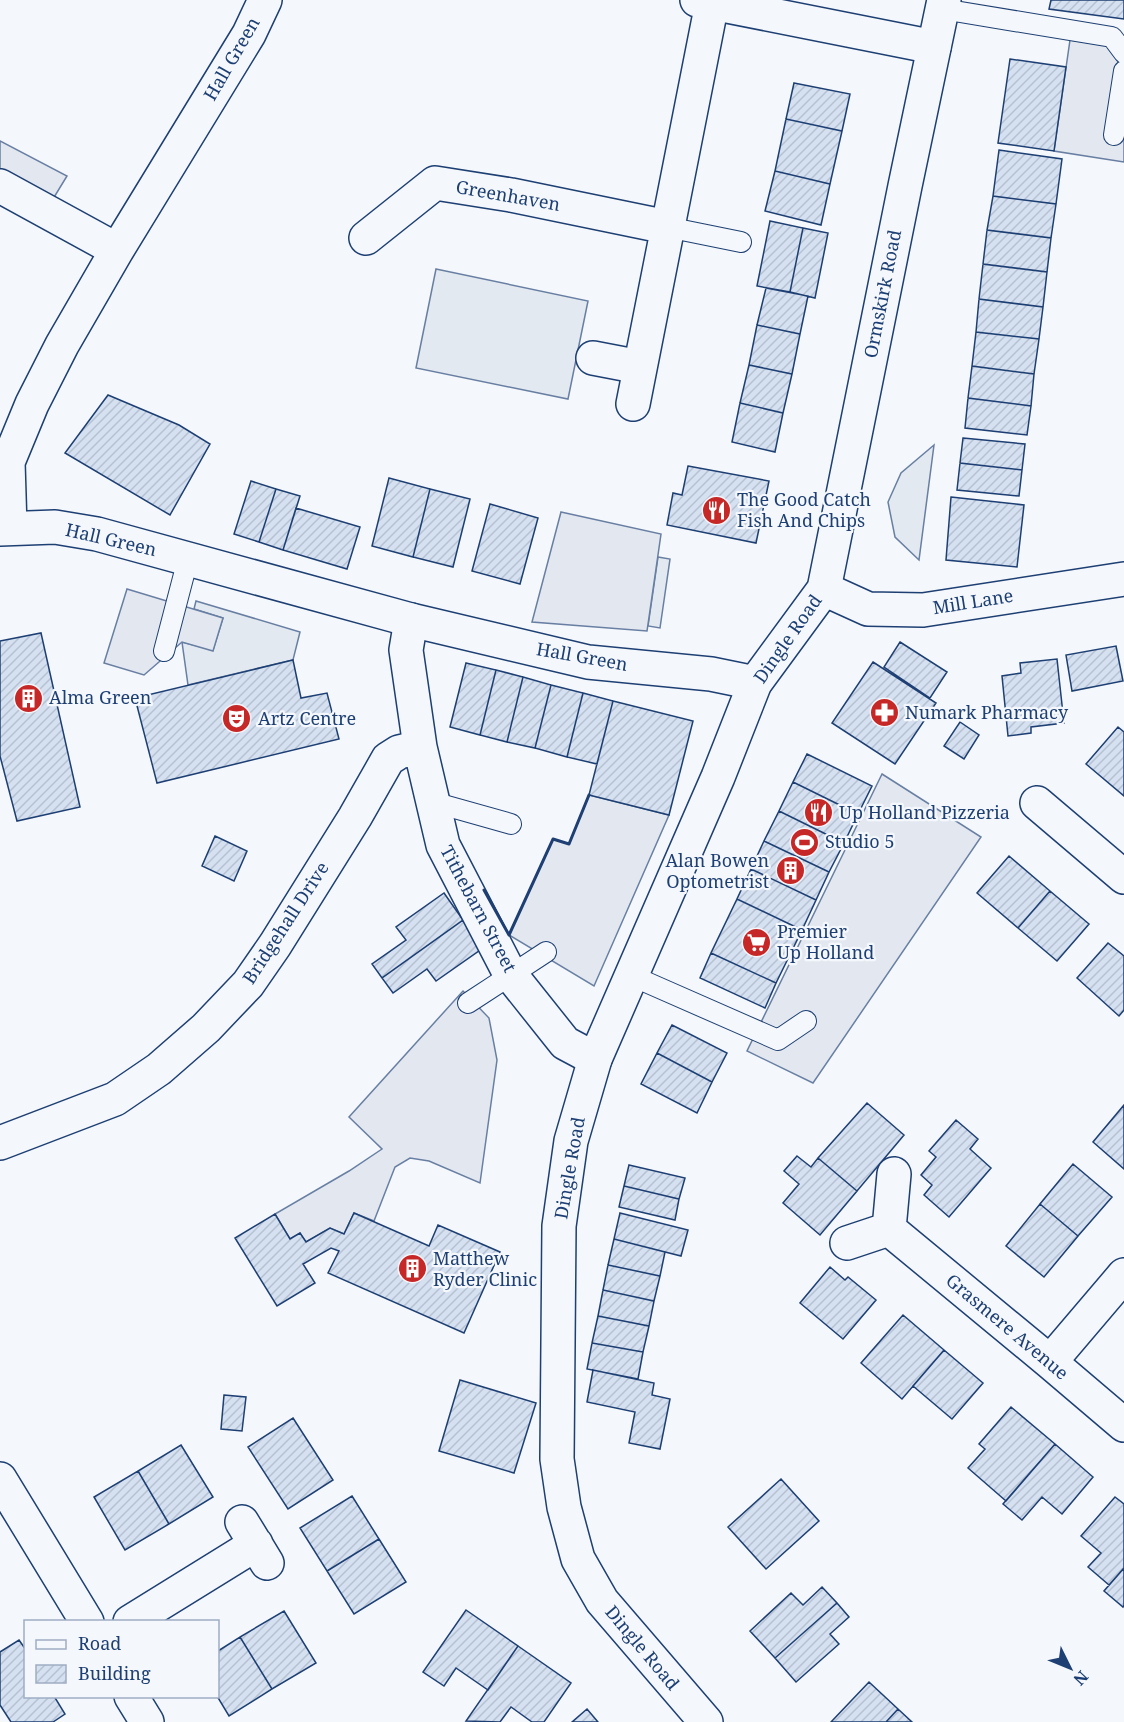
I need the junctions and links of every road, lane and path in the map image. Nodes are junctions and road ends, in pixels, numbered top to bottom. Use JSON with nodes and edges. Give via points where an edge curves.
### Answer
{"nodes":[{"id":1,"x":265,"y":0,"type":"edge"},
{"id":2,"x":704,"y":1,"type":"edge"},
{"id":3,"x":943,"y":4,"type":"edge"},
{"id":4,"x":934,"y":47,"type":"junction"},
{"id":5,"x":1124,"y":53,"type":"edge"},
{"id":6,"x":1124,"y":71,"type":"edge"},
{"id":7,"x":1114,"y":135,"type":"dead end"},
{"id":8,"x":0,"y":186,"type":"edge"},
{"id":9,"x":667,"y":227,"type":"junction"},
{"id":10,"x":366,"y":238,"type":"dead end"},
{"id":11,"x":741,"y":242,"type":"dead end"},
{"id":12,"x":117,"y":250,"type":"junction"},
{"id":13,"x":593,"y":357,"type":"dead end"},
{"id":14,"x":640,"y":367,"type":"junction"},
{"id":15,"x":633,"y":404,"type":"dead end"},
{"id":16,"x":5,"y":529,"type":"edge"},
{"id":17,"x":188,"y":559,"type":"junction"},
{"id":18,"x":1124,"y":579,"type":"edge"},
{"id":19,"x":824,"y":589,"type":"junction"},
{"id":20,"x":411,"y":620,"type":"junction"},
{"id":21,"x":164,"y":651,"type":"dead end"},
{"id":22,"x":755,"y":683,"type":"junction"},
{"id":23,"x":420,"y":747,"type":"junction"},
{"id":24,"x":433,"y":802,"type":"junction"},
{"id":25,"x":1037,"y":803,"type":"dead end"},
{"id":26,"x":511,"y":824,"type":"dead end"},
{"id":27,"x":1124,"y":877,"type":"edge"},
{"id":28,"x":546,"y":952,"type":"dead end"},
{"id":29,"x":510,"y":974,"type":"junction"},
{"id":30,"x":630,"y":975,"type":"junction"},
{"id":31,"x":468,"y":1003,"type":"dead end"},
{"id":32,"x":806,"y":1021,"type":"dead end"},
{"id":33,"x":595,"y":1059,"type":"junction"},
{"id":34,"x":0,"y":1143,"type":"edge"},
{"id":35,"x":894,"y":1174,"type":"dead end"},
{"id":36,"x":889,"y":1229,"type":"junction"},
{"id":37,"x":847,"y":1243,"type":"dead end"},
{"id":38,"x":1124,"y":1275,"type":"edge"},
{"id":39,"x":1050,"y":1362,"type":"junction"},
{"id":40,"x":1124,"y":1425,"type":"edge"},
{"id":41,"x":0,"y":1479,"type":"edge"},
{"id":42,"x":255,"y":1543,"type":"dead end"},
{"id":43,"x":86,"y":1620,"type":"edge"},
{"id":44,"x":133,"y":1620,"type":"edge"},
{"id":45,"x":705,"y":1722,"type":"edge"}],
"edges":[{"from":1,"to":12,"type":"street","name":"Hall Green","via":[[249,34]]},
{"from":2,"to":4,"type":"street"},
{"from":2,"to":9,"type":"street"},
{"from":3,"to":4,"type":"street","name":"Ormskirk Road"},
{"from":3,"to":5,"type":"lane","via":[[1112,37]]},
{"from":4,"to":19,"type":"street","name":"Ormskirk Road"},
{"from":6,"to":7,"type":"lane"},
{"from":8,"to":12,"type":"street"},
{"from":9,"to":10,"type":"street","name":"Greenhaven","via":[[435,183]]},
{"from":9,"to":11,"type":"lane"},
{"from":9,"to":14,"type":"street"},
{"from":12,"to":16,"type":"street","name":"Hall Green","via":[[55,357],[8,462]]},
{"from":13,"to":14,"type":"street"},
{"from":14,"to":15,"type":"street"},
{"from":16,"to":17,"type":"street","name":"Hall Green","via":[[55,527],[97,534]]},
{"from":17,"to":20,"type":"street","name":"Hall Green"},
{"from":17,"to":21,"type":"lane"},
{"from":18,"to":19,"type":"street","name":"Mill Lane","via":[[923,610],[868,609]]},
{"from":19,"to":22,"type":"street","name":"Dingle Road"},
{"from":20,"to":22,"type":"street","name":"Hall Green","via":[[588,662],[711,674]]},
{"from":20,"to":23,"type":"street","name":"Tithebarn Street","via":[[406,650]]},
{"from":22,"to":30,"type":"street","name":"Dingle Road"},
{"from":23,"to":24,"type":"street","name":"Tithebarn Street"},
{"from":23,"to":34,"type":"street","name":"Bridgehall Drive","via":[[388,759],[275,945],[248,984],[206,1028],[159,1069],[115,1099]]},
{"from":24,"to":26,"type":"lane"},
{"from":24,"to":29,"type":"street","name":"Tithebarn Street","via":[[443,844]]},
{"from":25,"to":27,"type":"street"},
{"from":28,"to":29,"type":"lane"},
{"from":29,"to":31,"type":"lane"},
{"from":29,"to":33,"type":"street","name":"Tithebarn Street","via":[[565,1043]]},
{"from":30,"to":32,"type":"lane","via":[[778,1040]]},
{"from":30,"to":33,"type":"street","name":"Dingle Road"},
{"from":33,"to":45,"type":"street","name":"Dingle Road","via":[[571,1141],[559,1226],[557,1459],[564,1508],[578,1559],[602,1600]]},
{"from":35,"to":36,"type":"street"},
{"from":36,"to":37,"type":"street"},
{"from":36,"to":39,"type":"street","name":"Grasmere Avenue"},
{"from":38,"to":39,"type":"street"},
{"from":39,"to":40,"type":"street","name":"Grasmere Avenue"},
{"from":41,"to":43,"type":"street"},
{"from":42,"to":44,"type":"street"}]}
